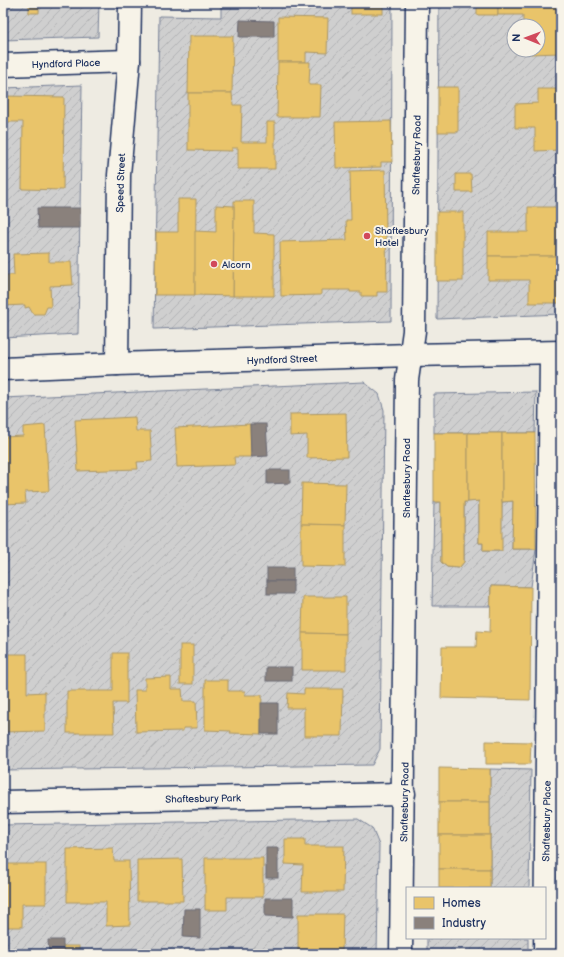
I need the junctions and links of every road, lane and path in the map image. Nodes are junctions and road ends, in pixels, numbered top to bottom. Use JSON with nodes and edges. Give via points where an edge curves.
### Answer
{"nodes":[{"id":1,"x":130,"y":3,"type":"edge"},
{"id":2,"x":417,"y":3,"type":"edge"},
{"id":3,"x":129,"y":61,"type":"junction"},
{"id":4,"x":3,"y":65,"type":"edge"},
{"id":5,"x":556,"y":353,"type":"edge"},
{"id":6,"x":411,"y":355,"type":"junction"},
{"id":7,"x":117,"y":364,"type":"junction"},
{"id":8,"x":3,"y":369,"type":"edge"},
{"id":9,"x":404,"y":794,"type":"junction"},
{"id":10,"x":3,"y":802,"type":"edge"},
{"id":11,"x":546,"y":899,"type":"edge"},
{"id":12,"x":545,"y":939,"type":"edge"},
{"id":13,"x":401,"y":954,"type":"edge"},
{"id":14,"x":545,"y":954,"type":"edge"}],
"edges":[{"from":1,"to":3,"type":"street","name":"Speed Street"},
{"from":2,"to":6,"type":"street","name":"Shaftesbury Road","via":[[414,331]]},
{"from":3,"to":4,"type":"street","name":"Hyndford Place"},
{"from":3,"to":7,"type":"street","name":"Speed Street","via":[[119,175]]},
{"from":5,"to":6,"type":"street","name":"Hyndford Street"},
{"from":5,"to":11,"type":"street","name":"Shaftesbury Place"},
{"from":6,"to":7,"type":"street","name":"Hyndford Street"},
{"from":6,"to":9,"type":"street","name":"Shaftesbury Road","via":[[407,380]]},
{"from":7,"to":8,"type":"street","name":"Hyndford Street"},
{"from":9,"to":10,"type":"street","name":"Shaftesbury Park"},
{"from":9,"to":13,"type":"street","name":"Shaftesbury Road"},
{"from":12,"to":14,"type":"street","name":"Shaftesbury Place"}]}
